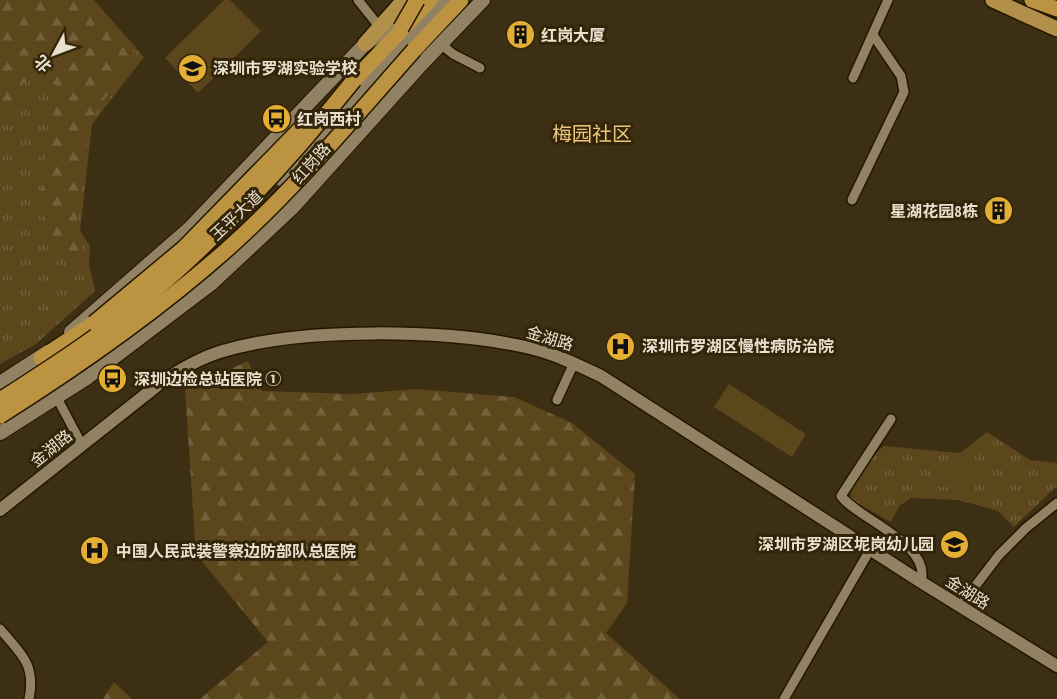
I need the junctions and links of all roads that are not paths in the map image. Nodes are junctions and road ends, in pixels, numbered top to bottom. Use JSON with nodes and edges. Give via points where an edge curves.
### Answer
{"nodes":[{"id":1,"x":358,"y":0,"type":"edge"},
{"id":2,"x":404,"y":0,"type":"edge"},
{"id":3,"x":417,"y":0,"type":"edge"},
{"id":4,"x":428,"y":0,"type":"edge"},
{"id":5,"x":444,"y":0,"type":"edge"},
{"id":6,"x":461,"y":0,"type":"edge"},
{"id":7,"x":483,"y":0,"type":"edge"},
{"id":8,"x":888,"y":0,"type":"edge"},
{"id":9,"x":993,"y":0,"type":"edge"},
{"id":10,"x":1032,"y":0,"type":"edge"},
{"id":11,"x":1057,"y":9,"type":"edge"},
{"id":12,"x":1057,"y":29,"type":"edge"},
{"id":13,"x":403,"y":35,"type":"junction"},
{"id":14,"x":873,"y":35,"type":"junction"},
{"id":15,"x":370,"y":39,"type":"junction"},
{"id":16,"x":442,"y":45,"type":"dead end"},
{"id":17,"x":480,"y":68,"type":"dead end"},
{"id":18,"x":853,"y":78,"type":"dead end"},
{"id":19,"x":354,"y":80,"type":"junction"},
{"id":20,"x":252,"y":165,"type":"junction"},
{"id":21,"x":281,"y":179,"type":"junction"},
{"id":22,"x":852,"y":200,"type":"dead end"},
{"id":23,"x":292,"y":208,"type":"junction"},
{"id":24,"x":41,"y":358,"type":"junction"},
{"id":25,"x":574,"y":363,"type":"junction"},
{"id":26,"x":0,"y":383,"type":"edge"},
{"id":27,"x":57,"y":398,"type":"junction"},
{"id":28,"x":0,"y":400,"type":"edge"},
{"id":29,"x":557,"y":400,"type":"dead end"},
{"id":30,"x":0,"y":416,"type":"edge"},
{"id":31,"x":891,"y":419,"type":"dead end"},
{"id":32,"x":0,"y":433,"type":"edge"},
{"id":33,"x":82,"y":445,"type":"junction"},
{"id":34,"x":1057,"y":503,"type":"edge"},
{"id":35,"x":0,"y":510,"type":"edge"},
{"id":36,"x":871,"y":548,"type":"junction"},
{"id":37,"x":921,"y":582,"type":"junction"},
{"id":38,"x":960,"y":606,"type":"junction"},
{"id":39,"x":0,"y":629,"type":"edge"},
{"id":40,"x":1057,"y":666,"type":"edge"},
{"id":41,"x":29,"y":699,"type":"edge"},
{"id":42,"x":784,"y":699,"type":"edge"}],
"edges":[{"from":1,"to":15,"type":"street","via":[[377,24]]},
{"from":2,"to":15,"type":"main road"},
{"from":3,"to":13,"type":"highway","bridge":true},
{"from":4,"to":13,"type":"highway","bridge":true},
{"from":4,"to":15,"type":"main road"},
{"from":5,"to":13,"type":"main road"},
{"from":6,"to":30,"type":"highway","name":"玉平大道","bridge":true,"via":[[299,178],[225,251],[136,324]]},
{"from":7,"to":23,"type":"main road","name":"红岗路"},
{"from":8,"to":14,"type":"street"},
{"from":9,"to":12,"type":"main road"},
{"from":10,"to":11,"type":"highway"},
{"from":13,"to":19,"type":"highway","name":"玉平大道"},
{"from":13,"to":21,"type":"main road"},
{"from":14,"to":18,"type":"street"},
{"from":14,"to":22,"type":"street","via":[[901,76],[904,92]]},
{"from":15,"to":20,"type":"main road"},
{"from":16,"to":17,"type":"street"},
{"from":19,"to":24,"type":"highway","bridge":true,"via":[[291,137],[184,248],[94,323]]},
{"from":19,"to":28,"type":"highway","name":"玉平大道","bridge":true,"via":[[266,182],[165,282],[79,348]]},
{"from":20,"to":21,"type":"main road","via":[[271,170]]},
{"from":20,"to":24,"type":"main road","via":[[190,228]]},
{"from":21,"to":23,"type":"main road","via":[[292,197]]},
{"from":23,"to":27,"type":"main road","name":"红岗路","via":[[212,284]]},
{"from":24,"to":26,"type":"main road"},
{"from":25,"to":29,"type":"street"},
{"from":25,"to":33,"type":"street","name":"金湖路","via":[[532,348],[477,339],[380,334],[274,339],[223,351],[178,371]]},
{"from":25,"to":36,"type":"street","name":"金湖路","via":[[601,376]]},
{"from":27,"to":32,"type":"main road","name":"红岗路"},
{"from":27,"to":33,"type":"street"},
{"from":31,"to":37,"type":"street","via":[[841,496],[901,541],[919,563]]},
{"from":33,"to":35,"type":"street","name":"金湖路"},
{"from":34,"to":38,"type":"street","via":[[999,555]]},
{"from":36,"to":37,"type":"street","name":"金湖路"},
{"from":36,"to":42,"type":"street"},
{"from":37,"to":38,"type":"street","name":"金湖路"},
{"from":38,"to":40,"type":"street","name":"金湖路"},
{"from":39,"to":41,"type":"street","via":[[27,661],[33,681]]}]}
